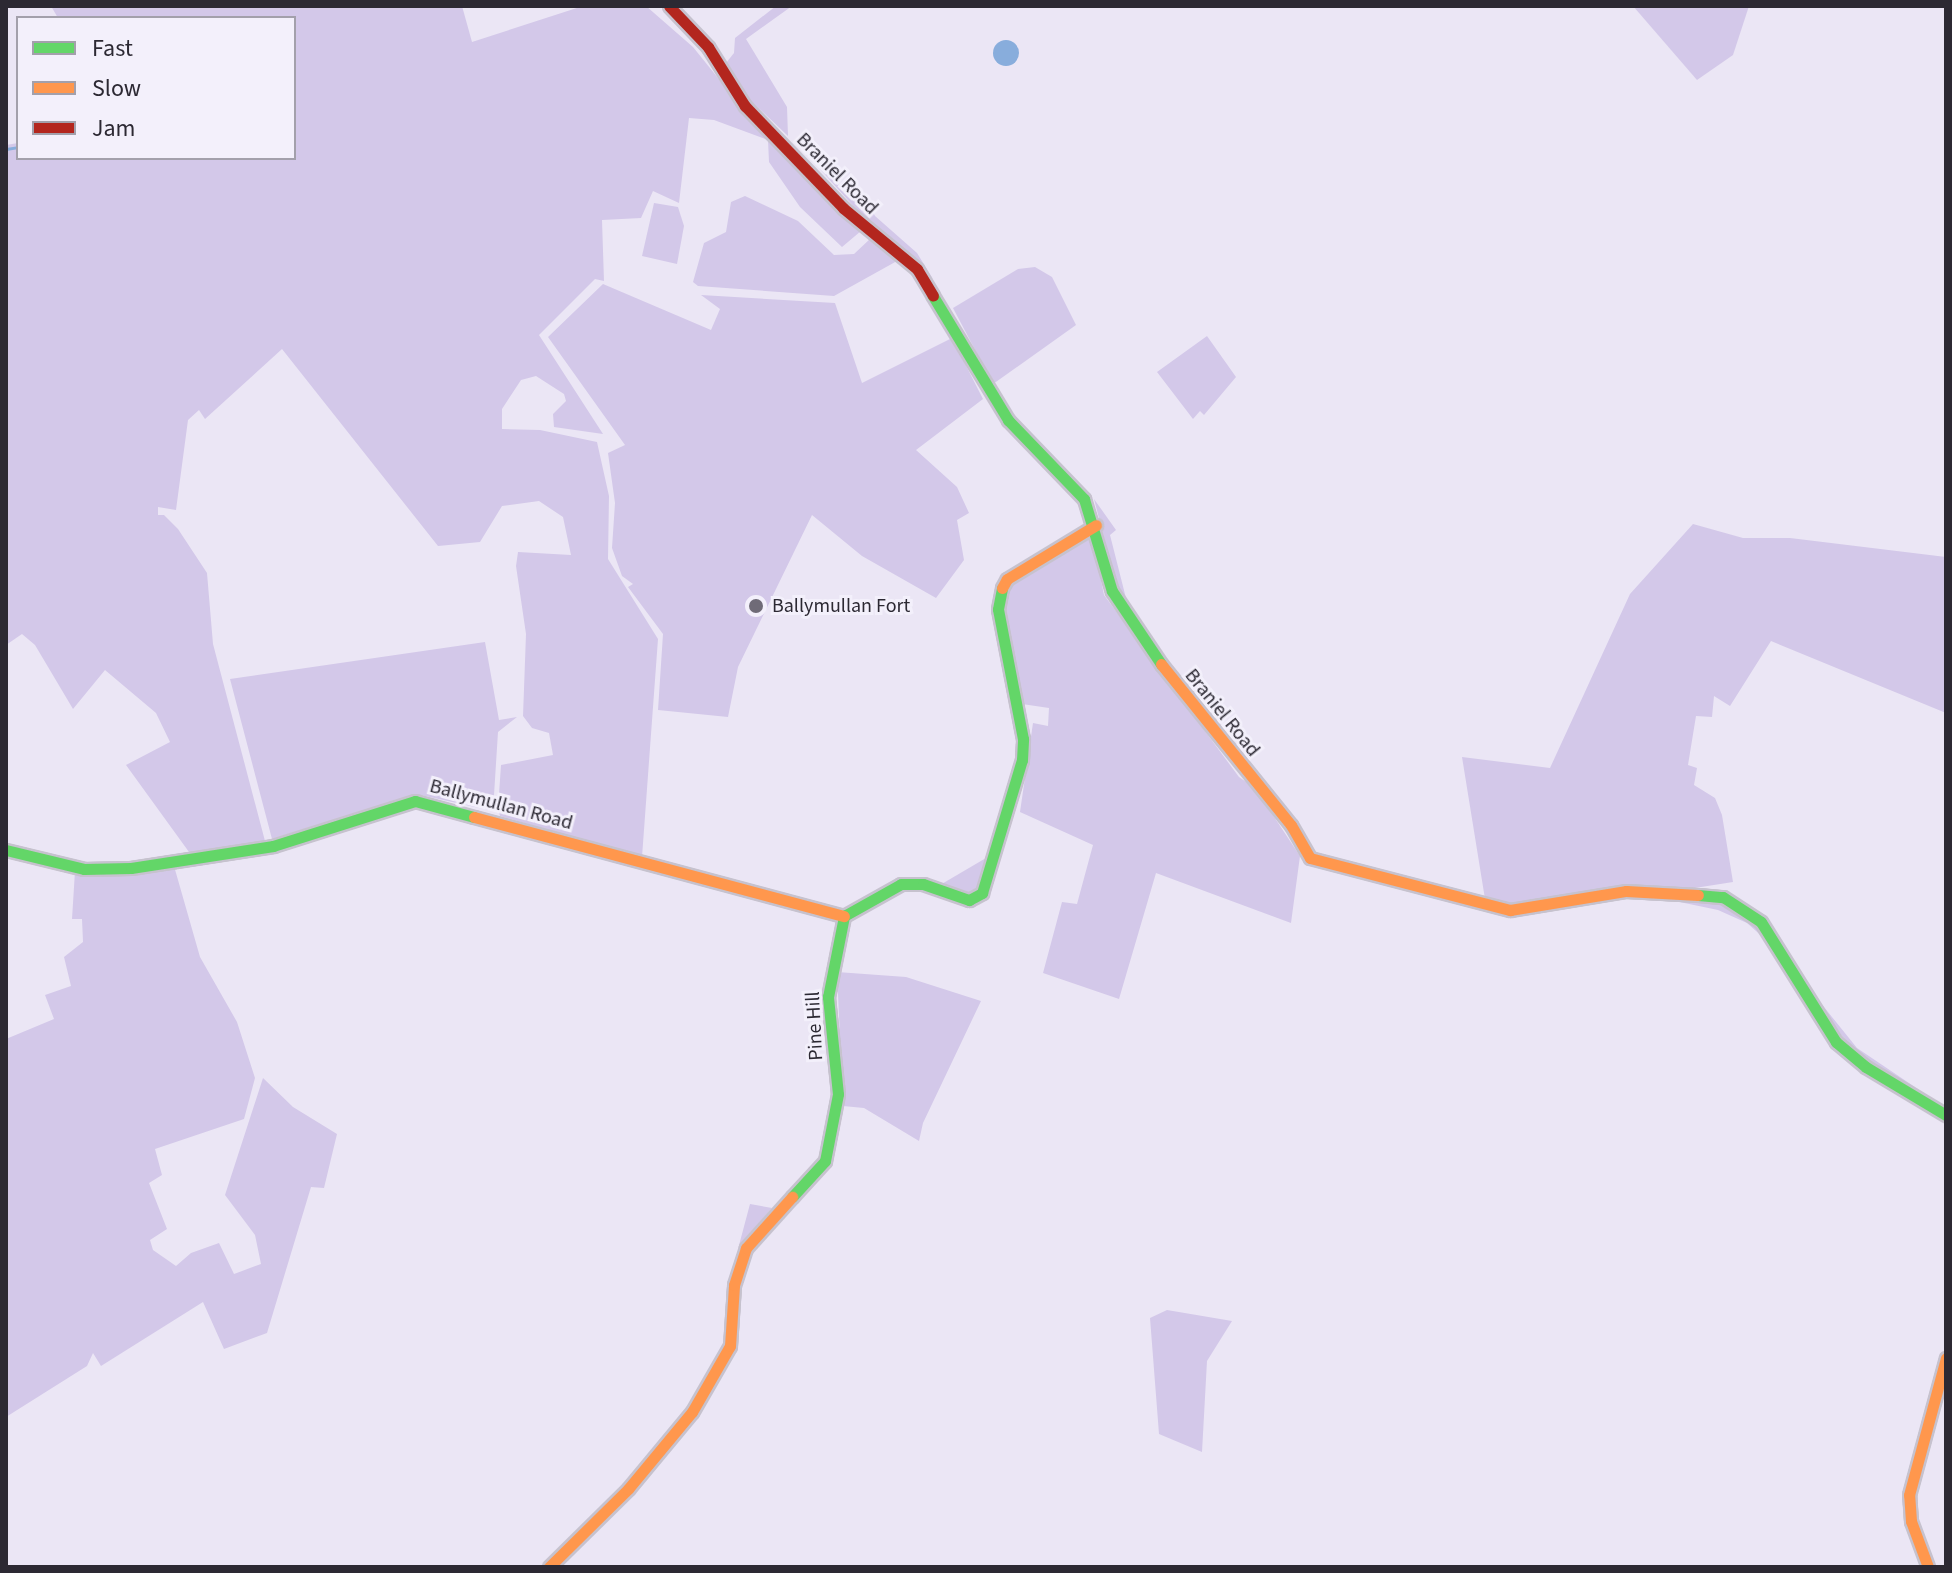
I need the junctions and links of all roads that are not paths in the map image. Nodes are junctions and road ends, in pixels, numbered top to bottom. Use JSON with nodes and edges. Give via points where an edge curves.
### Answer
{"nodes":[{"id":1,"x":669,"y":6,"type":"edge"},
{"id":2,"x":1096,"y":525,"type":"junction"},
{"id":3,"x":6,"y":850,"type":"edge"},
{"id":4,"x":844,"y":916,"type":"junction"},
{"id":5,"x":1946,"y":1115,"type":"edge"},
{"id":6,"x":1946,"y":1358,"type":"edge"},
{"id":7,"x":549,"y":1567,"type":"edge"},
{"id":8,"x":1928,"y":1567,"type":"edge"}],
"edges":[{"from":1,"to":2,"type":"street","name":"Braniel Road","via":[[708,47],[745,106],[843,208],[917,269],[993,399],[1061,471]]},
{"from":2,"to":4,"type":"street","via":[[1007,579],[1000,592],[998,609],[1020,721],[1022,760],[982,893],[969,900],[923,884],[901,884]]},
{"from":2,"to":5,"type":"street","name":"Braniel Road","via":[[1119,605],[1173,682],[1291,825],[1310,858],[1510,910],[1626,891],[1723,897],[1761,922],[1778,942],[1801,991],[1836,1042],[1866,1067]]},
{"from":3,"to":4,"type":"street","name":"Ballymullan Road","via":[[84,869],[131,868],[273,846],[415,801]]},
{"from":4,"to":7,"type":"street","name":"Pine Hill","via":[[828,997],[838,1094],[825,1161],[746,1248],[734,1285],[730,1346],[692,1412],[628,1489]]},
{"from":6,"to":8,"type":"street","via":[[1909,1495],[1911,1521]]}]}
